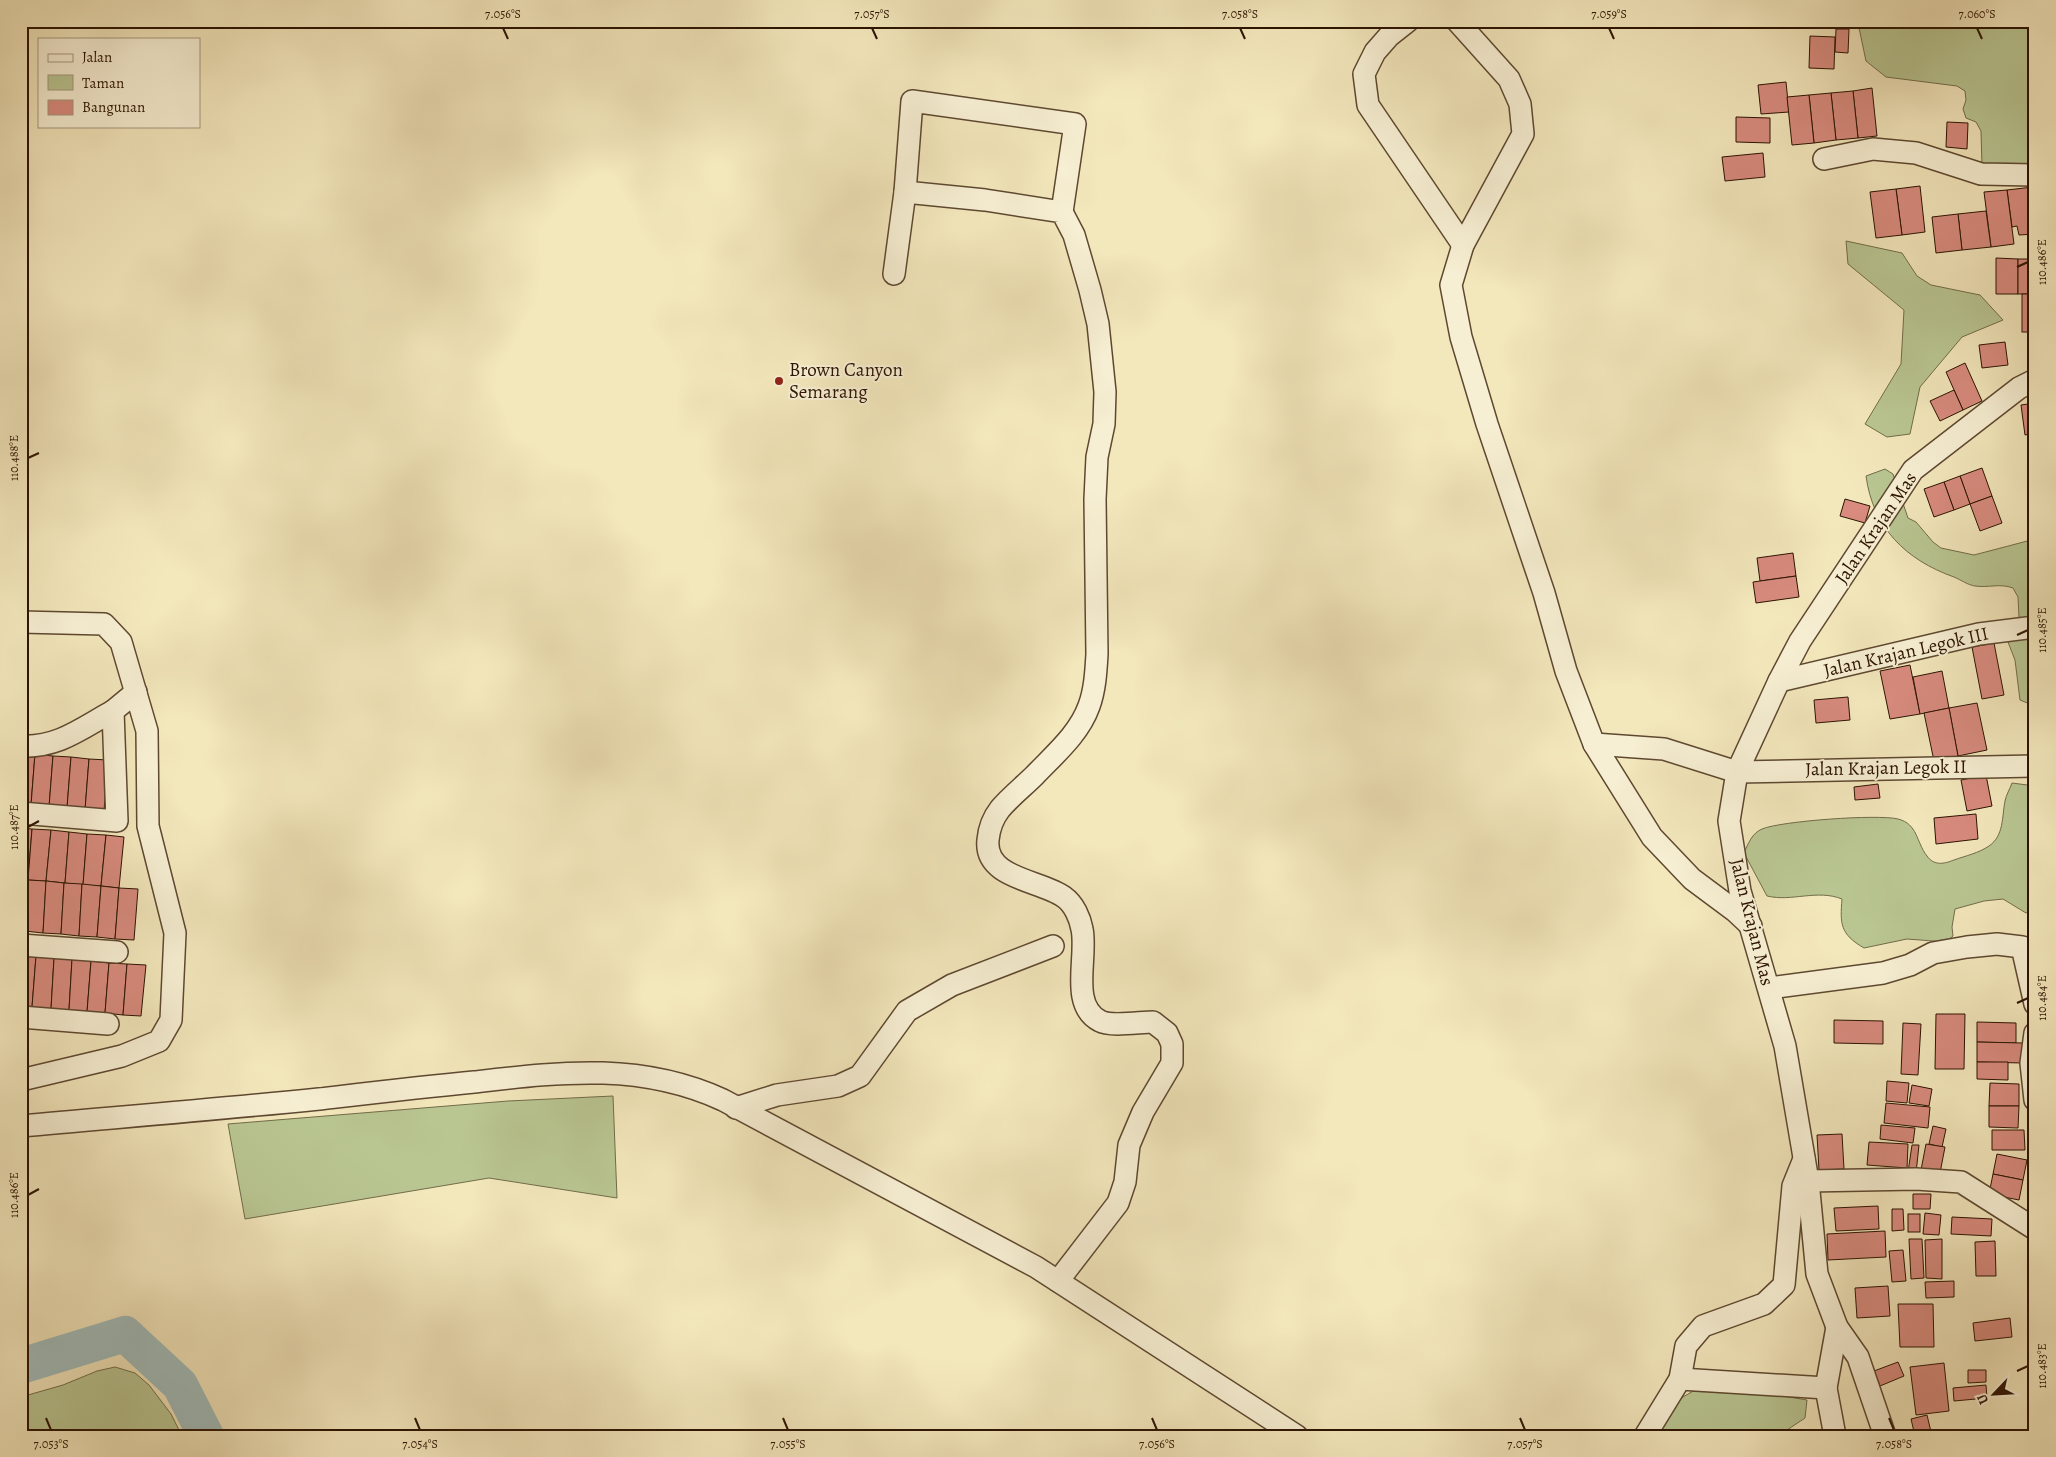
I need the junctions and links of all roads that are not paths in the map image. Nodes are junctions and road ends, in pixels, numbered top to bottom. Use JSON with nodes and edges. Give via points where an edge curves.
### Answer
{"nodes":[{"id":1,"x":1408,"y":21,"type":"edge"},
{"id":2,"x":1458,"y":21,"type":"edge"},
{"id":3,"x":1824,"y":159,"type":"dead end"},
{"id":4,"x":2035,"y":175,"type":"edge"},
{"id":5,"x":906,"y":192,"type":"junction"},
{"id":6,"x":1062,"y":212,"type":"junction"},
{"id":7,"x":1463,"y":245,"type":"junction"},
{"id":8,"x":894,"y":274,"type":"dead end"},
{"id":9,"x":2035,"y":380,"type":"edge"},
{"id":10,"x":21,"y":622,"type":"edge"},
{"id":11,"x":2035,"y":627,"type":"edge"},
{"id":12,"x":1779,"y":681,"type":"junction"},
{"id":13,"x":136,"y":692,"type":"junction"},
{"id":14,"x":113,"y":711,"type":"junction"},
{"id":15,"x":1594,"y":744,"type":"junction"},
{"id":16,"x":21,"y":746,"type":"edge"},
{"id":17,"x":2035,"y":766,"type":"edge"},
{"id":18,"x":1737,"y":772,"type":"junction"},
{"id":19,"x":21,"y":814,"type":"edge"},
{"id":20,"x":1751,"y":926,"type":"junction"},
{"id":21,"x":21,"y":945,"type":"edge"},
{"id":22,"x":1053,"y":946,"type":"dead end"},
{"id":23,"x":2028,"y":948,"type":"edge"},
{"id":24,"x":117,"y":952,"type":"dead end"},
{"id":25,"x":1769,"y":988,"type":"junction"},
{"id":26,"x":2035,"y":1004,"type":"edge"},
{"id":27,"x":21,"y":1017,"type":"edge"},
{"id":28,"x":108,"y":1024,"type":"dead end"},
{"id":29,"x":2035,"y":1033,"type":"edge"},
{"id":30,"x":21,"y":1080,"type":"edge"},
{"id":31,"x":2035,"y":1098,"type":"edge"},
{"id":32,"x":736,"y":1108,"type":"junction"},
{"id":33,"x":21,"y":1126,"type":"edge"},
{"id":34,"x":1804,"y":1159,"type":"junction"},
{"id":35,"x":1808,"y":1181,"type":"junction"},
{"id":36,"x":2034,"y":1222,"type":"edge"},
{"id":37,"x":1058,"y":1281,"type":"junction"},
{"id":38,"x":1837,"y":1327,"type":"junction"},
{"id":39,"x":1680,"y":1379,"type":"junction"},
{"id":40,"x":1826,"y":1388,"type":"junction"},
{"id":41,"x":1297,"y":1436,"type":"edge"},
{"id":42,"x":1645,"y":1436,"type":"edge"},
{"id":43,"x":1835,"y":1436,"type":"edge"},
{"id":44,"x":1885,"y":1436,"type":"edge"}],
"edges":[{"from":1,"to":7,"type":"street","via":[[1389,36],[1364,74],[1368,105]]},
{"from":2,"to":7,"type":"street","via":[[1508,78],[1520,104],[1523,134]]},
{"from":3,"to":4,"type":"street","via":[[1873,149],[1916,153],[1981,174]]},
{"from":5,"to":6,"type":"street"},
{"from":5,"to":6,"type":"street","via":[[912,101],[1075,124]]},
{"from":5,"to":8,"type":"street"},
{"from":6,"to":37,"type":"street","via":[[1074,235],[1090,290],[1098,324],[1106,392],[1095,499],[1095,677],[1090,706],[1079,726],[1000,810],[989,829],[987,850],[1008,874],[1064,897],[1076,910],[1084,949],[1081,996],[1090,1011],[1101,1022],[1153,1022],[1167,1033],[1172,1044],[1172,1063],[1143,1112],[1129,1145],[1125,1182],[1118,1203]]},
{"from":7,"to":15,"type":"street","via":[[1451,285],[1461,337],[1566,671]]},
{"from":9,"to":12,"type":"street","name":"Jalan Krajan Mas","via":[[2019,388],[1913,470],[1800,640]]},
{"from":10,"to":13,"type":"street","via":[[104,624],[120,642]]},
{"from":11,"to":12,"type":"street","name":"Jalan Krajan Legok III","via":[[1979,634]]},
{"from":12,"to":18,"type":"street","name":"Jalan Krajan Mas"},
{"from":13,"to":14,"type":"street"},
{"from":13,"to":30,"type":"street","via":[[147,731],[148,826],[175,933],[171,1020],[159,1041],[122,1056]]},
{"from":14,"to":16,"type":"street","via":[[56,743]]},
{"from":14,"to":19,"type":"street","via":[[117,821]]},
{"from":15,"to":18,"type":"street","name":"Jalan Krajan Legok II","via":[[1664,749]]},
{"from":15,"to":20,"type":"street","via":[[1652,837],[1692,879]]},
{"from":17,"to":18,"type":"street","name":"Jalan Krajan Legok II"},
{"from":18,"to":20,"type":"street","name":"Jalan Krajan Mas","via":[[1729,821],[1740,891]]},
{"from":20,"to":25,"type":"street","name":"Jalan Krajan Mas"},
{"from":21,"to":24,"type":"street"},
{"from":22,"to":32,"type":"street","via":[[952,985],[906,1011],[860,1076],[838,1086],[777,1095]]},
{"from":23,"to":25,"type":"street","via":[[1997,944],[1967,947],[1933,953],[1910,965],[1883,973]]},
{"from":23,"to":26,"type":"street"},
{"from":25,"to":34,"type":"street","name":"Jalan Krajan Mas","via":[[1785,1046]]},
{"from":27,"to":28,"type":"street"},
{"from":29,"to":31,"type":"street","via":[[2031,1063]]},
{"from":32,"to":33,"type":"street","via":[[698,1089],[658,1078],[560,1072],[308,1100]]},
{"from":32,"to":37,"type":"street"},
{"from":34,"to":35,"type":"street","name":"Jalan Krajan Mas"},
{"from":34,"to":39,"type":"street","via":[[1793,1186],[1784,1284],[1764,1304],[1703,1326],[1686,1346]]},
{"from":35,"to":36,"type":"street","via":[[1916,1179],[1961,1182]]},
{"from":35,"to":38,"type":"street","name":"Jalan Krajan Mas","via":[[1817,1274]]},
{"from":37,"to":41,"type":"street"},
{"from":38,"to":40,"type":"street"},
{"from":38,"to":44,"type":"street","name":"Jalan Krajan Mas","via":[[1858,1358]]},
{"from":39,"to":40,"type":"street"},
{"from":39,"to":42,"type":"street"},
{"from":40,"to":43,"type":"street"}]}
